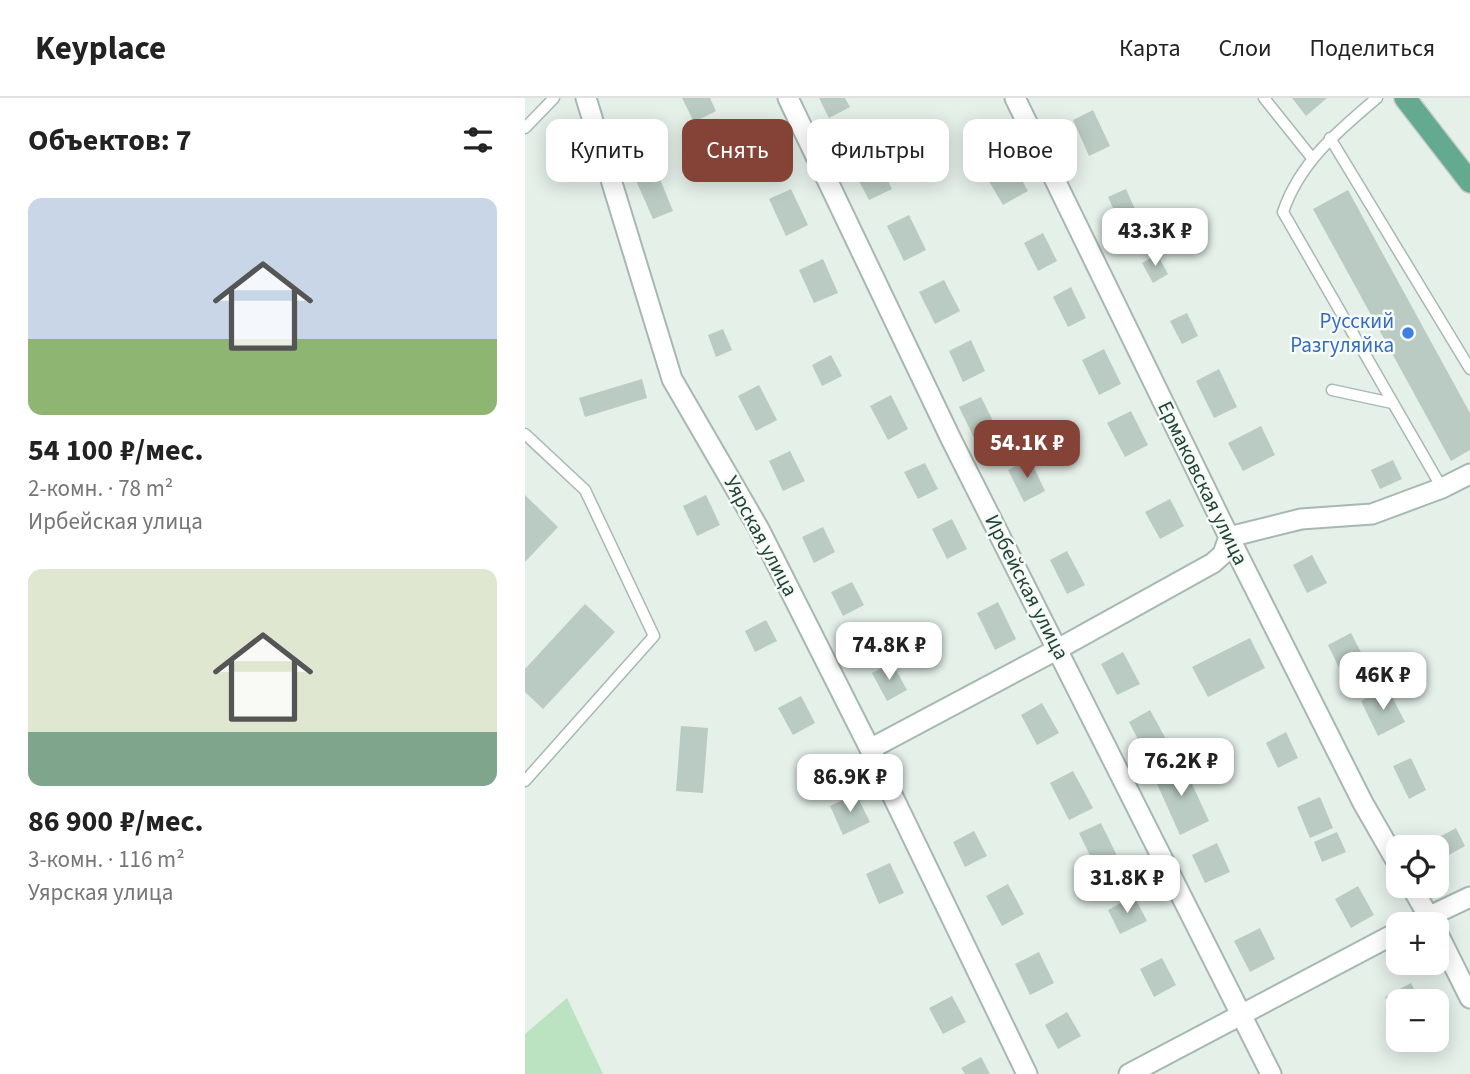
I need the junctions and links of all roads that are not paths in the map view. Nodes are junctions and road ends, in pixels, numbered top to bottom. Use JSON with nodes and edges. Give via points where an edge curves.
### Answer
{"nodes":[{"id":1,"x":554,"y":98,"type":"edge"},
{"id":2,"x":586,"y":98,"type":"edge"},
{"id":3,"x":788,"y":98,"type":"edge"},
{"id":4,"x":1015,"y":98,"type":"edge"},
{"id":5,"x":1264,"y":98,"type":"edge"},
{"id":6,"x":1377,"y":98,"type":"edge"},
{"id":7,"x":1405,"y":98,"type":"edge"},
{"id":8,"x":525,"y":128,"type":"edge"},
{"id":9,"x":1330,"y":138,"type":"junction"},
{"id":10,"x":1312,"y":158,"type":"junction"},
{"id":11,"x":1470,"y":182,"type":"edge"},
{"id":12,"x":1470,"y":369,"type":"edge"},
{"id":13,"x":1332,"y":390,"type":"dead end"},
{"id":14,"x":1392,"y":402,"type":"junction"},
{"id":15,"x":525,"y":434,"type":"edge"},
{"id":16,"x":1470,"y":474,"type":"edge"},
{"id":17,"x":1442,"y":488,"type":"junction"},
{"id":18,"x":1229,"y":537,"type":"junction"},
{"id":19,"x":1058,"y":649,"type":"junction"},
{"id":20,"x":870,"y":749,"type":"junction"},
{"id":21,"x":525,"y":781,"type":"edge"},
{"id":22,"x":1386,"y":843,"type":"edge"},
{"id":23,"x":1470,"y":897,"type":"edge"},
{"id":24,"x":1447,"y":912,"type":"edge"},
{"id":25,"x":1386,"y":938,"type":"edge"},
{"id":26,"x":1449,"y":961,"type":"edge"},
{"id":27,"x":1470,"y":998,"type":"edge"},
{"id":28,"x":1241,"y":1017,"type":"junction"},
{"id":29,"x":1027,"y":1074,"type":"edge"},
{"id":30,"x":1129,"y":1074,"type":"edge"},
{"id":31,"x":1271,"y":1074,"type":"edge"}],
"edges":[{"from":1,"to":8,"type":"lane"},
{"from":2,"to":20,"type":"street","name":"Уярская улица","via":[[672,379],[759,529]]},
{"from":3,"to":19,"type":"street","name":"Ирбейская улица","via":[[951,439]]},
{"from":4,"to":18,"type":"street","name":"Ермаковская улица"},
{"from":5,"to":10,"type":"lane"},
{"from":6,"to":9,"type":"lane"},
{"from":7,"to":11,"type":"main road"},
{"from":9,"to":10,"type":"lane"},
{"from":9,"to":12,"type":"lane"},
{"from":10,"to":14,"type":"lane","via":[[1283,212]]},
{"from":13,"to":14,"type":"lane"},
{"from":14,"to":17,"type":"lane"},
{"from":15,"to":21,"type":"lane","via":[[585,490],[654,636]]},
{"from":16,"to":17,"type":"street"},
{"from":17,"to":18,"type":"street","via":[[1372,514],[1301,519]]},
{"from":18,"to":19,"type":"street","via":[[1223,554],[1213,563]]},
{"from":18,"to":22,"type":"street","name":"Ермаковская улица"},
{"from":19,"to":20,"type":"street"},
{"from":19,"to":28,"type":"street","name":"Ирбейская улица"},
{"from":20,"to":29,"type":"street","name":"Уярская улица"},
{"from":23,"to":24,"type":"street"},
{"from":25,"to":28,"type":"street"},
{"from":26,"to":27,"type":"street"},
{"from":28,"to":30,"type":"street"},
{"from":28,"to":31,"type":"street","name":"Ирбейская улица"}]}
